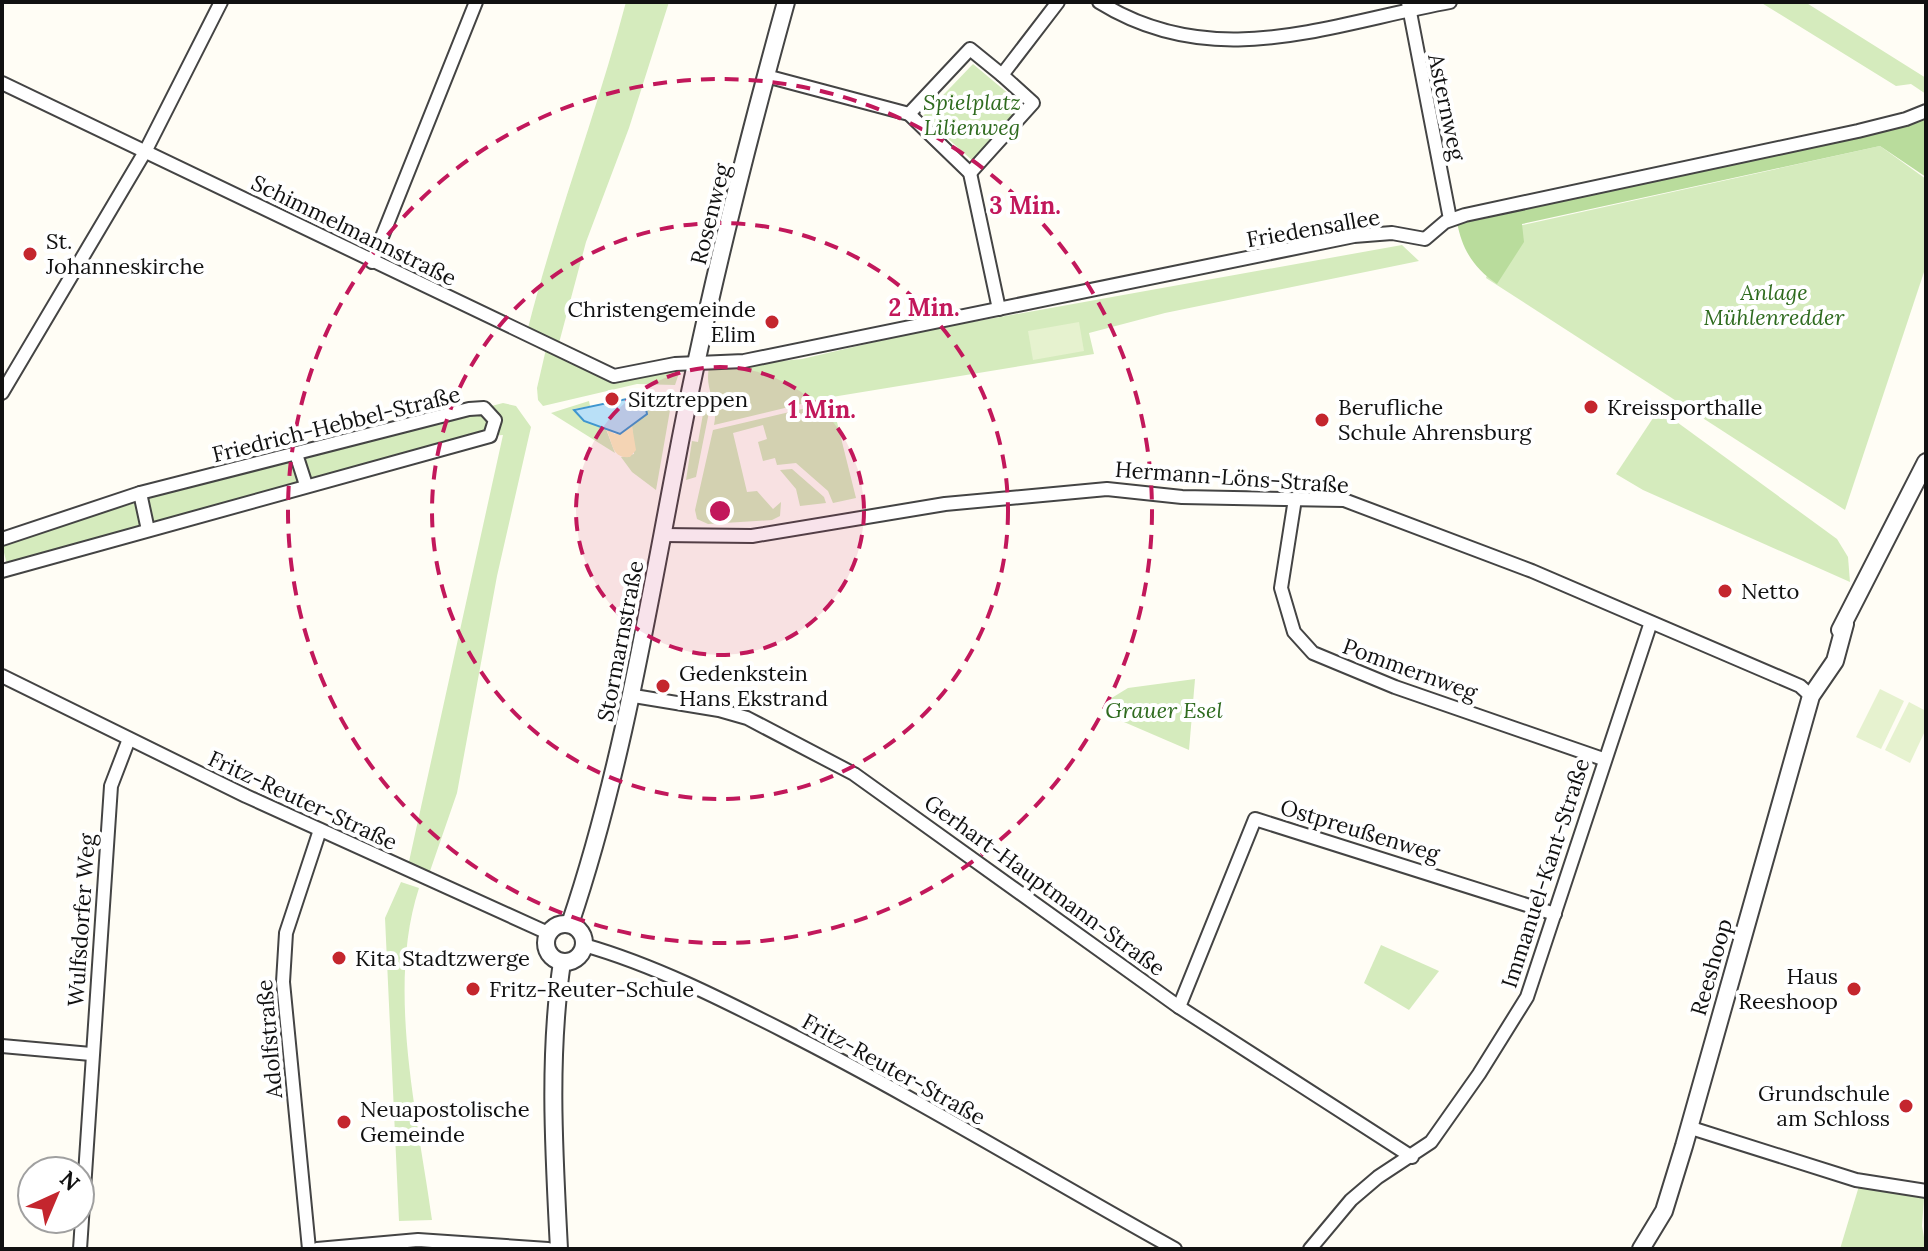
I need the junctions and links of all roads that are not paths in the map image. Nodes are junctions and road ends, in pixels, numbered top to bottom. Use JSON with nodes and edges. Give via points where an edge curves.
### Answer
{"nodes":[{"id":1,"x":221,"y":2,"type":"edge"},
{"id":2,"x":476,"y":2,"type":"edge"},
{"id":3,"x":786,"y":2,"type":"edge"},
{"id":4,"x":1058,"y":2,"type":"edge"},
{"id":5,"x":1099,"y":2,"type":"edge"},
{"id":6,"x":1450,"y":2,"type":"edge"},
{"id":7,"x":1408,"y":7,"type":"edge"},
{"id":8,"x":1002,"y":75,"type":"junction"},
{"id":9,"x":766,"y":76,"type":"junction"},
{"id":10,"x":2,"y":83,"type":"edge"},
{"id":11,"x":1926,"y":111,"type":"edge"},
{"id":12,"x":909,"y":114,"type":"junction"},
{"id":13,"x":146,"y":150,"type":"junction"},
{"id":14,"x":970,"y":173,"type":"junction"},
{"id":15,"x":1450,"y":219,"type":"junction"},
{"id":16,"x":372,"y":262,"type":"junction"},
{"id":17,"x":999,"y":309,"type":"junction"},
{"id":18,"x":697,"y":362,"type":"junction"},
{"id":19,"x":2,"y":393,"type":"edge"},
{"id":20,"x":296,"y":454,"type":"junction"},
{"id":21,"x":1926,"y":462,"type":"edge"},
{"id":22,"x":306,"y":485,"type":"junction"},
{"id":23,"x":140,"y":493,"type":"junction"},
{"id":24,"x":1295,"y":499,"type":"junction"},
{"id":25,"x":148,"y":530,"type":"junction"},
{"id":26,"x":663,"y":535,"type":"junction"},
{"id":27,"x":2,"y":539,"type":"edge"},
{"id":28,"x":2,"y":571,"type":"edge"},
{"id":29,"x":1650,"y":625,"type":"junction"},
{"id":30,"x":2,"y":676,"type":"edge"},
{"id":31,"x":1812,"y":694,"type":"junction"},
{"id":32,"x":634,"y":696,"type":"junction"},
{"id":33,"x":129,"y":739,"type":"junction"},
{"id":34,"x":1603,"y":759,"type":"junction"},
{"id":35,"x":320,"y":830,"type":"junction"},
{"id":36,"x":1555,"y":914,"type":"junction"},
{"id":37,"x":570,"y":924,"type":"junction"},
{"id":38,"x":548,"y":933,"type":"junction"},
{"id":39,"x":584,"y":945,"type":"junction"},
{"id":40,"x":562,"y":962,"type":"junction"},
{"id":41,"x":1179,"y":1007,"type":"junction"},
{"id":42,"x":2,"y":1046,"type":"edge"},
{"id":43,"x":91,"y":1054,"type":"junction"},
{"id":44,"x":1688,"y":1127,"type":"junction"},
{"id":45,"x":1412,"y":1157,"type":"junction"},
{"id":46,"x":1926,"y":1191,"type":"edge"},
{"id":47,"x":80,"y":1249,"type":"edge"},
{"id":48,"x":309,"y":1249,"type":"edge"},
{"id":49,"x":317,"y":1249,"type":"edge"},
{"id":50,"x":548,"y":1249,"type":"edge"},
{"id":51,"x":559,"y":1249,"type":"edge"},
{"id":52,"x":1175,"y":1249,"type":"edge"},
{"id":53,"x":1310,"y":1249,"type":"edge"},
{"id":54,"x":1641,"y":1249,"type":"edge"}],
"edges":[{"from":1,"to":13,"type":"street"},
{"from":2,"to":16,"type":"street"},
{"from":3,"to":9,"type":"street","name":"Rosenweg"},
{"from":4,"to":8,"type":"street"},
{"from":5,"to":7,"type":"street","via":[[1154,30],[1217,41],[1263,39]]},
{"from":6,"to":7,"type":"street"},
{"from":7,"to":15,"type":"street","name":"Asternweg"},
{"from":8,"to":12,"type":"street","via":[[970,49]]},
{"from":8,"to":14,"type":"street","via":[[1033,103]]},
{"from":9,"to":12,"type":"street"},
{"from":9,"to":18,"type":"street","name":"Rosenweg"},
{"from":10,"to":13,"type":"street","name":"Schimmelmannstraße"},
{"from":11,"to":15,"type":"street","name":"Friedensallee","via":[[1858,131]]},
{"from":12,"to":14,"type":"street"},
{"from":13,"to":16,"type":"street","name":"Schimmelmannstraße"},
{"from":13,"to":19,"type":"street"},
{"from":14,"to":17,"type":"street"},
{"from":15,"to":17,"type":"street","name":"Friedensallee","via":[[1425,239],[1392,233],[1354,236]]},
{"from":16,"to":18,"type":"street","name":"Schimmelmannstraße","via":[[603,373],[627,375]]},
{"from":17,"to":18,"type":"street","name":"Friedensallee","via":[[744,361]]},
{"from":18,"to":26,"type":"street","name":"Stormarnstraße"},
{"from":20,"to":22,"type":"street"},
{"from":20,"to":22,"type":"street","name":"Friedrich-Hebbel-Straße","via":[[469,409],[484,408],[495,420],[490,436]]},
{"from":20,"to":23,"type":"street","name":"Friedrich-Hebbel-Straße"},
{"from":21,"to":31,"type":"street","name":"Reeshoop","via":[[1845,624],[1835,661]]},
{"from":22,"to":25,"type":"street","name":"Friedrich-Hebbel-Straße"},
{"from":23,"to":25,"type":"street"},
{"from":23,"to":27,"type":"street","name":"Friedrich-Hebbel-Straße"},
{"from":24,"to":26,"type":"street","name":"Hermann-Löns-Straße","via":[[1094,489],[945,504],[752,536]]},
{"from":24,"to":29,"type":"street","name":"Hermann-Löns-Straße","via":[[1344,500],[1407,522]]},
{"from":24,"to":34,"type":"street","name":"Pommernweg","via":[[1281,588],[1294,632],[1313,653]]},
{"from":25,"to":28,"type":"street","name":"Friedrich-Hebbel-Straße"},
{"from":26,"to":32,"type":"street","name":"Stormarnstraße"},
{"from":29,"to":31,"type":"street","name":"Hermann-Löns-Straße"},
{"from":29,"to":34,"type":"street","name":"Immanuel-Kant-Straße"},
{"from":30,"to":33,"type":"street"},
{"from":31,"to":44,"type":"street","name":"Reeshoop"},
{"from":32,"to":37,"type":"street","name":"Stormarnstraße"},
{"from":32,"to":41,"type":"street","name":"Gerhart-Hauptmann-Straße","via":[[747,718],[807,746],[915,815]]},
{"from":33,"to":35,"type":"street","name":"Fritz-Reuter-Straße"},
{"from":33,"to":43,"type":"street","name":"Wulfsdorfer Weg","via":[[111,786]]},
{"from":34,"to":36,"type":"street","name":"Immanuel-Kant-Straße"},
{"from":35,"to":38,"type":"street","name":"Fritz-Reuter-Straße"},
{"from":35,"to":48,"type":"street","name":"Adolfstraße","via":[[286,933],[283,982]]},
{"from":36,"to":41,"type":"street","name":"Ostpreußenweg","via":[[1255,819]]},
{"from":36,"to":45,"type":"street","name":"Immanuel-Kant-Straße","via":[[1541,964],[1517,1014],[1450,1118]]},
{"from":37,"to":38,"type":"street","via":[[556,925]]},
{"from":37,"to":39,"type":"street","via":[[581,932]]},
{"from":38,"to":40,"type":"street","via":[[548,952]]},
{"from":39,"to":40,"type":"street","via":[[577,958]]},
{"from":39,"to":52,"type":"street","name":"Fritz-Reuter-Straße","via":[[735,1006],[854,1066]]},
{"from":40,"to":51,"type":"street","via":[[553,1077]]},
{"from":41,"to":45,"type":"street","name":"Gerhart-Hauptmann-Straße"},
{"from":42,"to":43,"type":"street"},
{"from":43,"to":47,"type":"street","name":"Wulfsdorfer Weg"},
{"from":44,"to":46,"type":"street","via":[[1856,1180]]},
{"from":44,"to":54,"type":"street","name":"Reeshoop","via":[[1664,1211]]},
{"from":45,"to":53,"type":"street","name":"Immanuel-Kant-Straße","via":[[1351,1200]]},
{"from":49,"to":50,"type":"street","via":[[418,1240]]}]}
